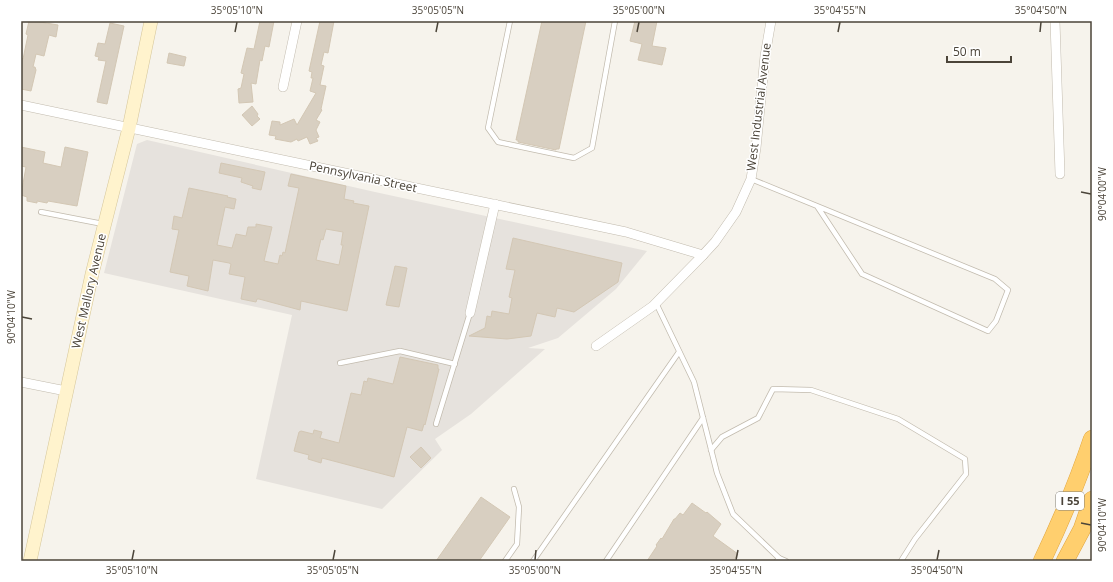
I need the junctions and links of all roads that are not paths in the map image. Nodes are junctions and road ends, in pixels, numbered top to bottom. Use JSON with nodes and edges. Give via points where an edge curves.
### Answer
{"nodes":[{"id":1,"x":151,"y":21,"type":"edge"},
{"id":2,"x":297,"y":21,"type":"edge"},
{"id":3,"x":510,"y":21,"type":"edge"},
{"id":4,"x":615,"y":21,"type":"edge"},
{"id":5,"x":771,"y":21,"type":"edge"},
{"id":6,"x":1055,"y":21,"type":"edge"},
{"id":7,"x":283,"y":87,"type":"dead end"},
{"id":8,"x":21,"y":105,"type":"edge"},
{"id":9,"x":128,"y":128,"type":"junction"},
{"id":10,"x":1060,"y":174,"type":"dead end"},
{"id":11,"x":750,"y":179,"type":"junction"},
{"id":12,"x":495,"y":204,"type":"junction"},
{"id":13,"x":817,"y":206,"type":"junction"},
{"id":14,"x":41,"y":212,"type":"dead end"},
{"id":15,"x":104,"y":224,"type":"junction"},
{"id":16,"x":703,"y":255,"type":"junction"},
{"id":17,"x":656,"y":303,"type":"junction"},
{"id":18,"x":470,"y":313,"type":"joint"},
{"id":19,"x":596,"y":346,"type":"dead end"},
{"id":20,"x":679,"y":352,"type":"junction"},
{"id":21,"x":340,"y":363,"type":"dead end"},
{"id":22,"x":455,"y":364,"type":"junction"},
{"id":23,"x":21,"y":382,"type":"edge"},
{"id":24,"x":66,"y":391,"type":"junction"},
{"id":25,"x":703,"y":418,"type":"junction"},
{"id":26,"x":436,"y":424,"type":"dead end"},
{"id":27,"x":1092,"y":439,"type":"edge"},
{"id":28,"x":711,"y":450,"type":"junction"},
{"id":29,"x":514,"y":489,"type":"dead end"},
{"id":30,"x":1092,"y":500,"type":"edge"},
{"id":31,"x":778,"y":560,"type":"edge"},
{"id":32,"x":30,"y":561,"type":"edge"},
{"id":33,"x":505,"y":561,"type":"edge"},
{"id":34,"x":533,"y":561,"type":"edge"},
{"id":35,"x":606,"y":561,"type":"edge"},
{"id":36,"x":786,"y":561,"type":"edge"},
{"id":37,"x":901,"y":561,"type":"edge"},
{"id":38,"x":1042,"y":561,"type":"edge"},
{"id":39,"x":1065,"y":561,"type":"edge"}],
"edges":[{"from":1,"to":9,"type":"main road","name":"West Mallory Avenue"},
{"from":2,"to":7,"type":"street"},
{"from":3,"to":4,"type":"lane","via":[[488,128],[498,142],[574,158],[592,148]]},
{"from":5,"to":11,"type":"street","name":"West Industrial Avenue"},
{"from":6,"to":10,"type":"street"},
{"from":8,"to":9,"type":"street","name":"Pennsylvania Street"},
{"from":9,"to":12,"type":"street","name":"Pennsylvania Street"},
{"from":9,"to":15,"type":"main road","name":"West Mallory Avenue"},
{"from":11,"to":13,"type":"lane"},
{"from":11,"to":16,"type":"street","name":"West Industrial Avenue","via":[[736,212]]},
{"from":12,"to":16,"type":"street","name":"Pennsylvania Street","via":[[626,232]]},
{"from":12,"to":18,"type":"street"},
{"from":13,"to":13,"type":"lane","via":[[862,274],[988,331],[996,321],[1008,290],[995,279]]},
{"from":14,"to":15,"type":"lane"},
{"from":15,"to":24,"type":"main road","name":"West Mallory Avenue"},
{"from":16,"to":17,"type":"street","name":"West Industrial Avenue"},
{"from":17,"to":19,"type":"street","name":"West Industrial Avenue"},
{"from":17,"to":20,"type":"lane"},
{"from":18,"to":22,"type":"lane"},
{"from":20,"to":25,"type":"lane","via":[[694,382]]},
{"from":20,"to":34,"type":"lane"},
{"from":21,"to":22,"type":"lane","via":[[400,352]]},
{"from":22,"to":26,"type":"lane"},
{"from":23,"to":24,"type":"street"},
{"from":24,"to":32,"type":"main road","name":"West Mallory Avenue"},
{"from":25,"to":28,"type":"lane"},
{"from":25,"to":35,"type":"lane"},
{"from":27,"to":38,"type":"highway","number":"I 55","via":[[1081,473]]},
{"from":28,"to":31,"type":"lane","via":[[733,514]]},
{"from":28,"to":37,"type":"lane","via":[[722,437],[758,418],[773,389],[811,390],[898,419],[965,459],[966,474]]},
{"from":29,"to":33,"type":"lane","via":[[520,507],[516,544]]},
{"from":30,"to":39,"type":"highway","number":"I 55","via":[[1082,529]]},
{"from":31,"to":36,"type":"lane"}]}
